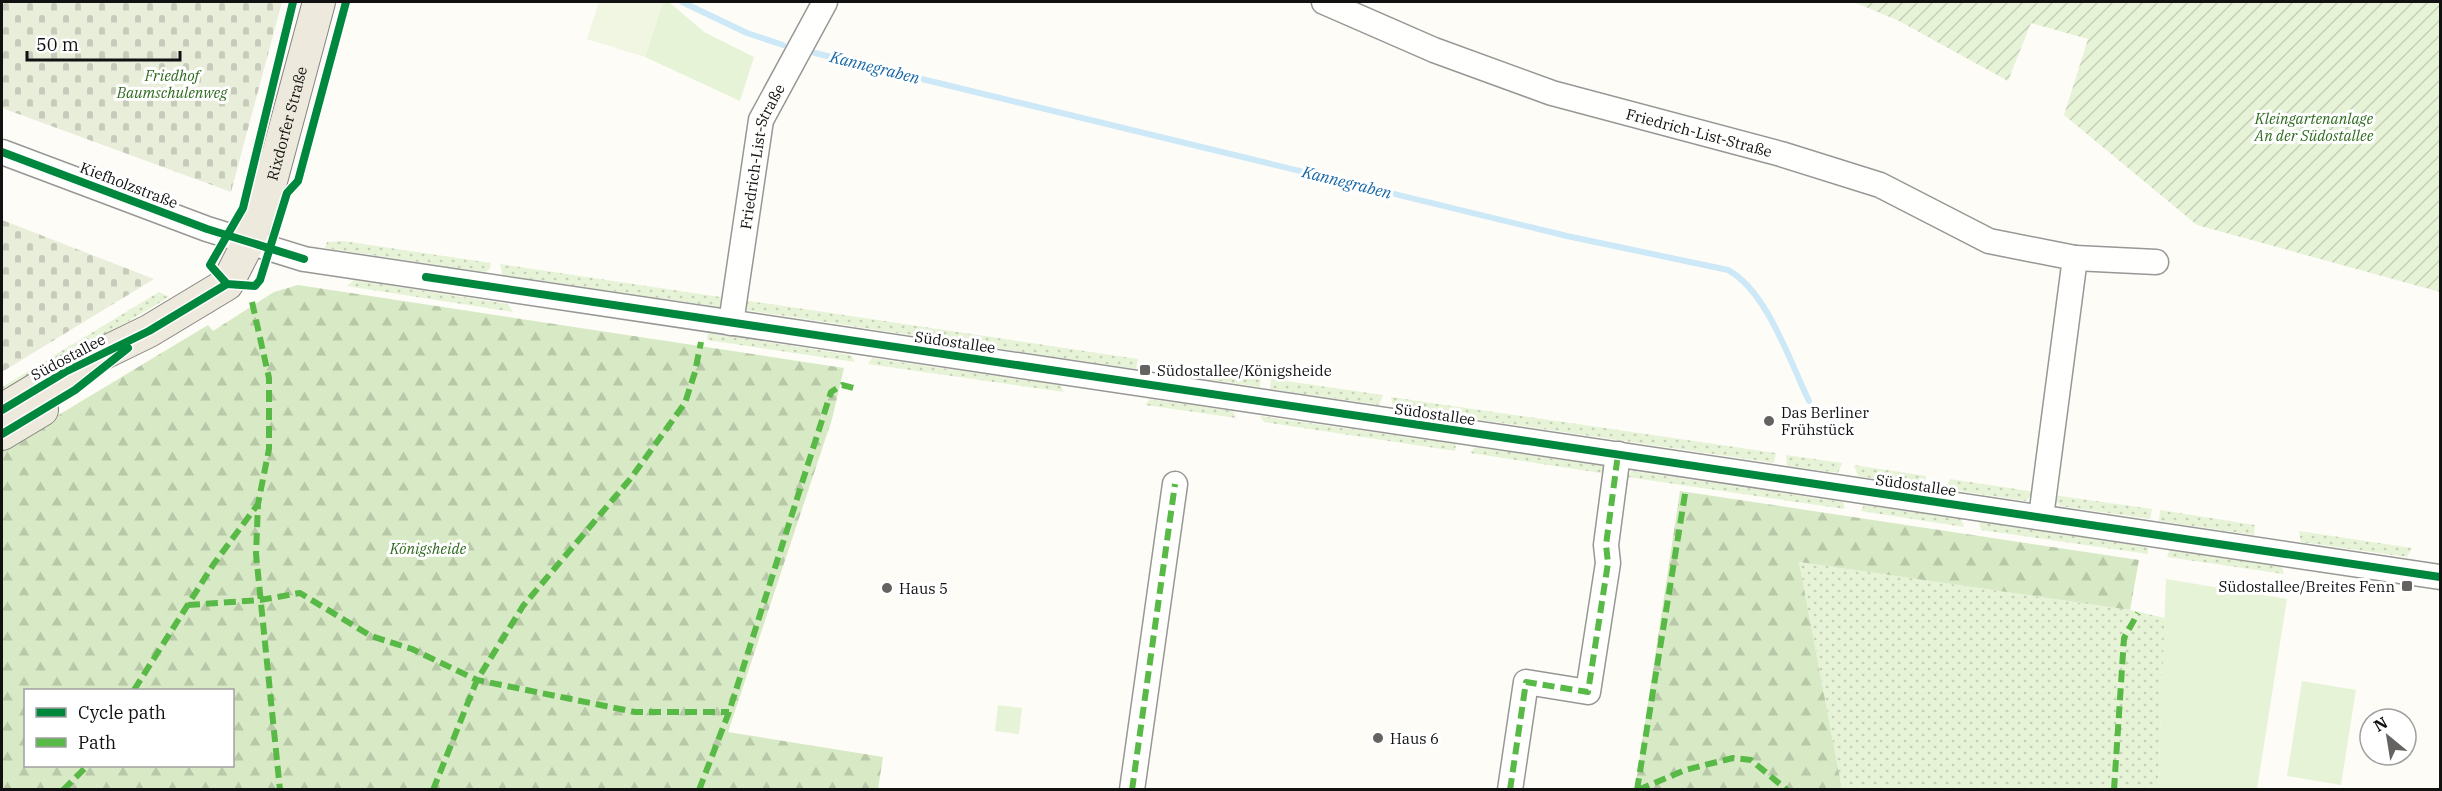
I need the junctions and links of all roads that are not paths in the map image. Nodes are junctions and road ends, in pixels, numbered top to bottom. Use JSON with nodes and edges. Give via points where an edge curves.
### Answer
{"nodes":[{"id":1,"x":319,"y":2,"type":"edge"},
{"id":2,"x":825,"y":2,"type":"edge"},
{"id":3,"x":1324,"y":2,"type":"edge"},
{"id":4,"x":2,"y":152,"type":"edge"},
{"id":5,"x":248,"y":243,"type":"junction"},
{"id":6,"x":2075,"y":258,"type":"junction"},
{"id":7,"x":2156,"y":262,"type":"dead end"},
{"id":8,"x":731,"y":323,"type":"junction"},
{"id":9,"x":149,"y":331,"type":"junction"},
{"id":10,"x":2,"y":410,"type":"edge"},
{"id":11,"x":2,"y":434,"type":"edge"},
{"id":12,"x":1618,"y":454,"type":"junction"},
{"id":13,"x":1175,"y":484,"type":"dead end"},
{"id":14,"x":2041,"y":517,"type":"junction"},
{"id":15,"x":2440,"y":577,"type":"edge"},
{"id":16,"x":1132,"y":789,"type":"edge"},
{"id":17,"x":1510,"y":789,"type":"edge"}],
"edges":[{"from":1,"to":5,"type":"main road","name":"Rixdorfer Straße","via":[[271,181]]},
{"from":2,"to":8,"type":"street","name":"Friedrich-List-Straße","via":[[761,120]]},
{"from":3,"to":6,"type":"street","name":"Friedrich-List-Straße","via":[[1434,50],[1552,93],[1781,154],[1880,185],[1989,241]]},
{"from":4,"to":5,"type":"street","name":"Kiefholzstraße"},
{"from":5,"to":8,"type":"street","name":"Südostallee","via":[[304,259]]},
{"from":5,"to":9,"type":"main road","name":"Südostallee","via":[[227,284]]},
{"from":6,"to":7,"type":"street","name":"Friedrich-List-Straße"},
{"from":6,"to":14,"type":"street"},
{"from":8,"to":12,"type":"street","name":"Südostallee"},
{"from":9,"to":10,"type":"main road","name":"Südostallee","via":[[65,372]]},
{"from":9,"to":11,"type":"main road","name":"Südostallee","via":[[75,390]]},
{"from":12,"to":14,"type":"street","name":"Südostallee"},
{"from":12,"to":17,"type":"street","via":[[1606,545],[1608,563],[1588,692],[1526,682]]},
{"from":13,"to":16,"type":"street"},
{"from":14,"to":15,"type":"street","name":"Südostallee"}]}
